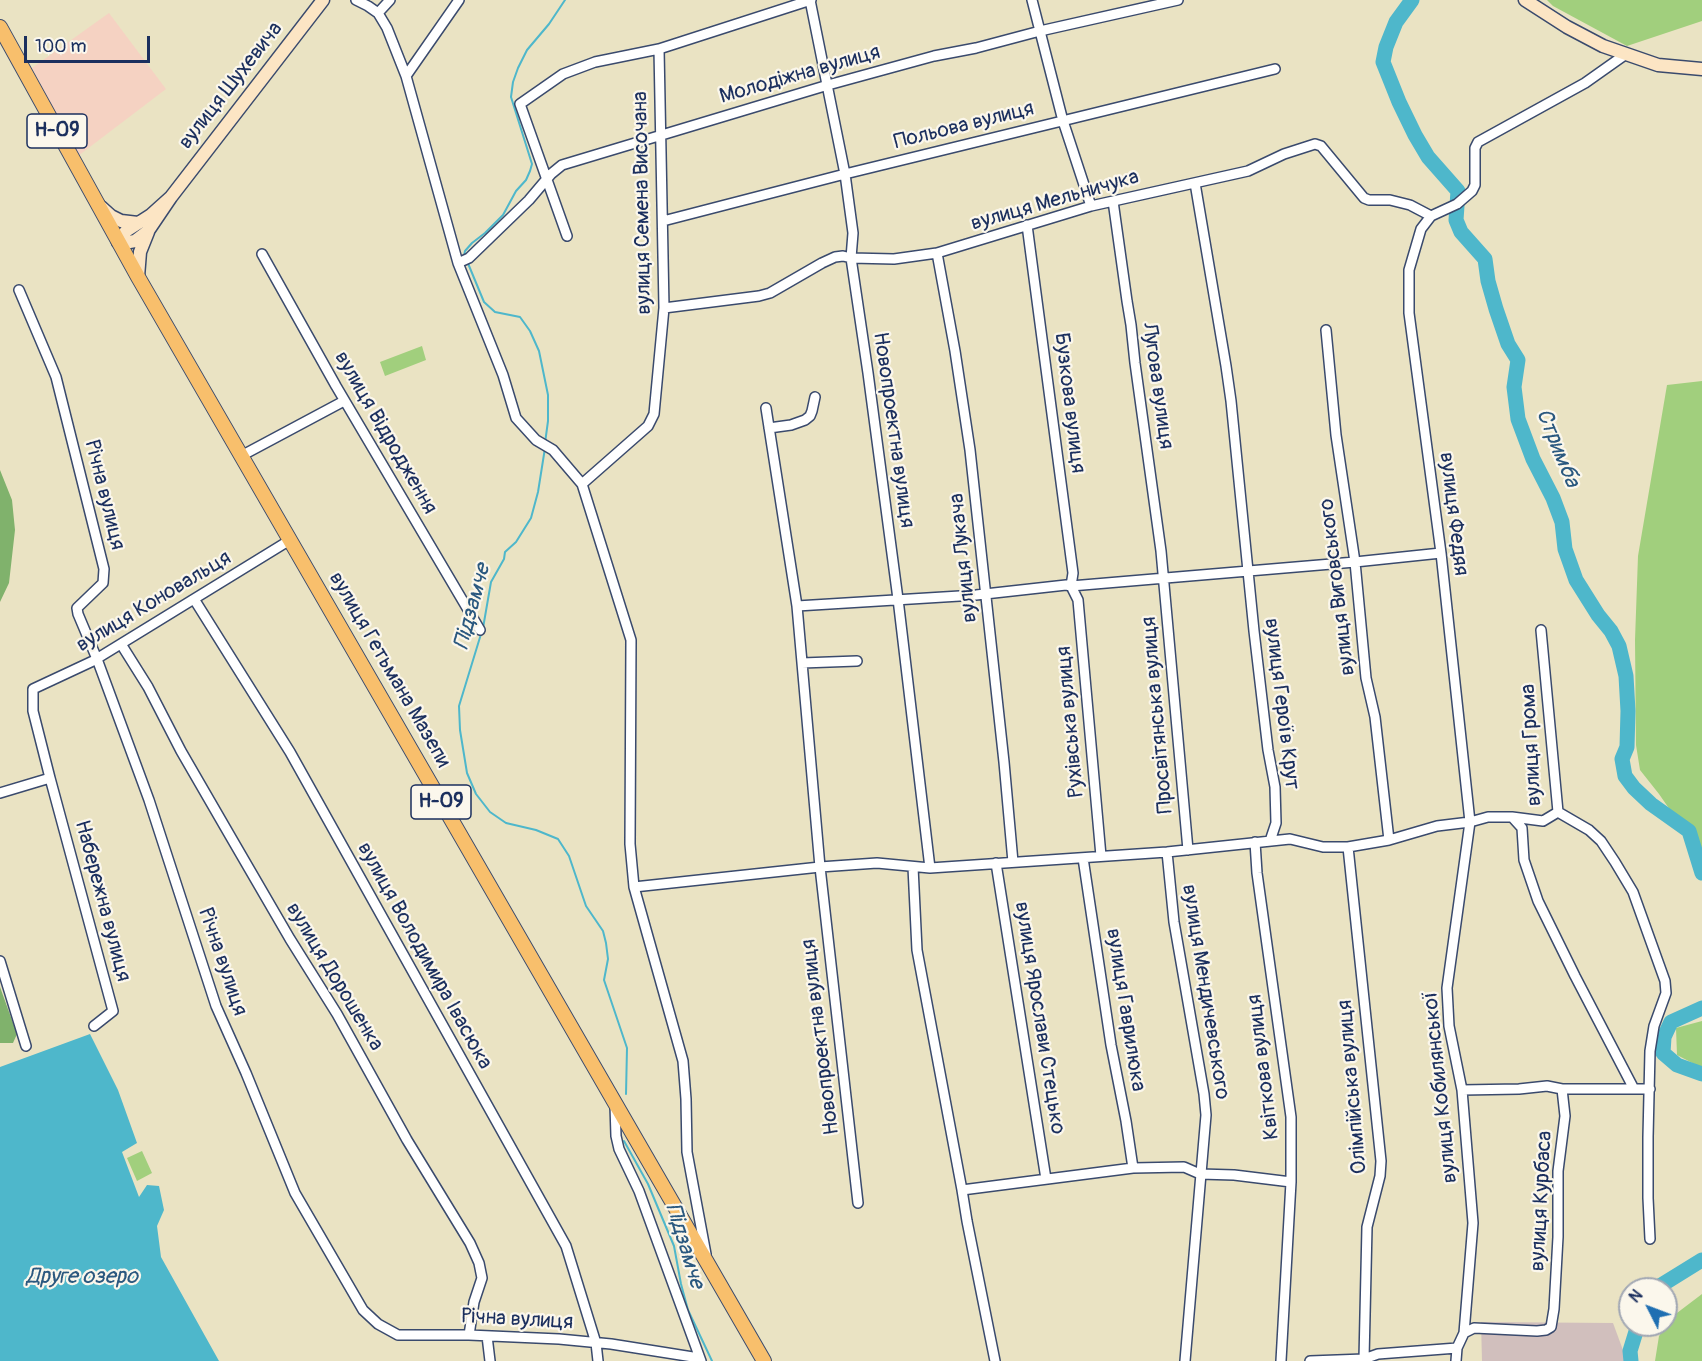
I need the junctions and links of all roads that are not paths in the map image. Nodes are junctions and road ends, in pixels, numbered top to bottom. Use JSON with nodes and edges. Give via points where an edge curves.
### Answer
{"nodes":[{"id":1,"x":323,"y":0,"type":"edge"},
{"id":2,"x":356,"y":0,"type":"edge"},
{"id":3,"x":390,"y":0,"type":"edge"},
{"id":4,"x":459,"y":0,"type":"edge"},
{"id":5,"x":811,"y":0,"type":"edge"},
{"id":6,"x":1032,"y":0,"type":"edge"},
{"id":7,"x":1178,"y":0,"type":"edge"},
{"id":8,"x":1525,"y":0,"type":"edge"},
{"id":9,"x":378,"y":13,"type":"junction"},
{"id":10,"x":0,"y":27,"type":"edge"},
{"id":11,"x":1040,"y":31,"type":"junction"},
{"id":12,"x":659,"y":49,"type":"junction"},
{"id":13,"x":1626,"y":54,"type":"junction"},
{"id":14,"x":1275,"y":69,"type":"dead end"},
{"id":15,"x":1702,"y":69,"type":"edge"},
{"id":16,"x":406,"y":76,"type":"junction"},
{"id":17,"x":828,"y":85,"type":"junction"},
{"id":18,"x":1063,"y":121,"type":"junction"},
{"id":19,"x":661,"y":135,"type":"junction"},
{"id":20,"x":845,"y":174,"type":"junction"},
{"id":21,"x":547,"y":180,"type":"junction"},
{"id":22,"x":1195,"y":183,"type":"junction"},
{"id":23,"x":1113,"y":201,"type":"junction"},
{"id":24,"x":96,"y":202,"type":"junction"},
{"id":25,"x":1091,"y":206,"type":"junction"},
{"id":26,"x":1431,"y":216,"type":"junction"},
{"id":27,"x":663,"y":221,"type":"junction"},
{"id":28,"x":1027,"y":225,"type":"junction"},
{"id":29,"x":144,"y":227,"type":"junction"},
{"id":30,"x":567,"y":236,"type":"dead end"},
{"id":31,"x":118,"y":242,"type":"junction"},
{"id":32,"x":937,"y":253,"type":"junction"},
{"id":33,"x":262,"y":254,"type":"dead end"},
{"id":34,"x":851,"y":258,"type":"junction"},
{"id":35,"x":463,"y":261,"type":"junction"},
{"id":36,"x":138,"y":277,"type":"junction"},
{"id":37,"x":19,"y":290,"type":"dead end"},
{"id":38,"x":664,"y":308,"type":"junction"},
{"id":39,"x":1326,"y":330,"type":"dead end"},
{"id":40,"x":815,"y":397,"type":"dead end"},
{"id":41,"x":344,"y":401,"type":"junction"},
{"id":42,"x":766,"y":408,"type":"dead end"},
{"id":43,"x":769,"y":428,"type":"junction"},
{"id":44,"x":241,"y":456,"type":"junction"},
{"id":45,"x":582,"y":484,"type":"junction"},
{"id":46,"x":290,"y":540,"type":"junction"},
{"id":47,"x":1441,"y":553,"type":"junction"},
{"id":48,"x":1355,"y":562,"type":"junction"},
{"id":49,"x":1247,"y":570,"type":"junction"},
{"id":50,"x":1163,"y":577,"type":"junction"},
{"id":51,"x":1071,"y":586,"type":"junction"},
{"id":52,"x":985,"y":593,"type":"junction"},
{"id":53,"x":194,"y":599,"type":"junction"},
{"id":54,"x":898,"y":599,"type":"junction"},
{"id":55,"x":797,"y":606,"type":"junction"},
{"id":56,"x":480,"y":630,"type":"dead end"},
{"id":57,"x":1541,"y":630,"type":"dead end"},
{"id":58,"x":121,"y":644,"type":"junction"},
{"id":59,"x":98,"y":658,"type":"junction"},
{"id":60,"x":857,"y":661,"type":"dead end"},
{"id":61,"x":802,"y":663,"type":"junction"},
{"id":62,"x":33,"y":689,"type":"joint"},
{"id":63,"x":50,"y":778,"type":"junction"},
{"id":64,"x":0,"y":793,"type":"edge"},
{"id":65,"x":1558,"y":812,"type":"junction"},
{"id":66,"x":1512,"y":817,"type":"junction"},
{"id":67,"x":1470,"y":822,"type":"junction"},
{"id":68,"x":1389,"y":840,"type":"junction"},
{"id":69,"x":1270,"y":841,"type":"junction"},
{"id":70,"x":1256,"y":842,"type":"junction"},
{"id":71,"x":1348,"y":847,"type":"junction"},
{"id":72,"x":1188,"y":850,"type":"junction"},
{"id":73,"x":1167,"y":852,"type":"junction"},
{"id":74,"x":1101,"y":856,"type":"junction"},
{"id":75,"x":1083,"y":858,"type":"junction"},
{"id":76,"x":1013,"y":862,"type":"junction"},
{"id":77,"x":996,"y":863,"type":"junction"},
{"id":78,"x":820,"y":867,"type":"junction"},
{"id":79,"x":913,"y":867,"type":"junction"},
{"id":80,"x":930,"y":868,"type":"junction"},
{"id":81,"x":634,"y":887,"type":"junction"},
{"id":82,"x":0,"y":961,"type":"edge"},
{"id":83,"x":94,"y":1026,"type":"dead end"},
{"id":84,"x":26,"y":1046,"type":"dead end"},
{"id":85,"x":1462,"y":1089,"type":"junction"},
{"id":86,"x":1562,"y":1089,"type":"junction"},
{"id":87,"x":1634,"y":1089,"type":"junction"},
{"id":88,"x":1650,"y":1089,"type":"junction"},
{"id":89,"x":615,"y":1105,"type":"junction"},
{"id":90,"x":1132,"y":1168,"type":"junction"},
{"id":91,"x":1200,"y":1174,"type":"junction"},
{"id":92,"x":1046,"y":1179,"type":"junction"},
{"id":93,"x":1292,"y":1182,"type":"junction"},
{"id":94,"x":962,"y":1190,"type":"junction"},
{"id":95,"x":858,"y":1203,"type":"dead end"},
{"id":96,"x":1650,"y":1239,"type":"dead end"},
{"id":97,"x":708,"y":1265,"type":"junction"},
{"id":98,"x":1464,"y":1333,"type":"junction"},
{"id":99,"x":469,"y":1335,"type":"junction"},
{"id":100,"x":487,"y":1336,"type":"junction"},
{"id":101,"x":596,"y":1343,"type":"junction"},
{"id":102,"x":1457,"y":1348,"type":"junction"},
{"id":103,"x":1385,"y":1357,"type":"edge"},
{"id":104,"x":700,"y":1359,"type":"edge"},
{"id":105,"x":1364,"y":1359,"type":"junction"},
{"id":106,"x":490,"y":1361,"type":"edge"},
{"id":107,"x":598,"y":1361,"type":"edge"},
{"id":108,"x":764,"y":1361,"type":"edge"},
{"id":109,"x":995,"y":1361,"type":"edge"},
{"id":110,"x":1185,"y":1361,"type":"edge"},
{"id":111,"x":1193,"y":1361,"type":"edge"},
{"id":112,"x":1281,"y":1361,"type":"edge"},
{"id":113,"x":1310,"y":1361,"type":"edge"},
{"id":114,"x":1456,"y":1361,"type":"edge"}],
"edges":[{"from":1,"to":29,"type":"main road","name":"вулиця Шухевича"},
{"from":2,"to":9,"type":"street"},
{"from":3,"to":9,"type":"street"},
{"from":4,"to":16,"type":"street"},
{"from":5,"to":12,"type":"street"},
{"from":5,"to":17,"type":"street","name":"Новопроектна вулиця"},
{"from":6,"to":11,"type":"street"},
{"from":7,"to":11,"type":"street","name":"Молодіжна вулиця"},
{"from":8,"to":13,"type":"main road","via":[[1567,27]]},
{"from":9,"to":16,"type":"street"},
{"from":10,"to":24,"type":"main road","name":"вулиця Гетьмана Мазепи","number":"Н-09"},
{"from":11,"to":17,"type":"street","name":"Молодіжна вулиця"},
{"from":11,"to":18,"type":"street"},
{"from":12,"to":19,"type":"street","name":"вулиця Семена Височана"},
{"from":12,"to":21,"type":"street","via":[[595,62],[563,75],[520,104]]},
{"from":13,"to":15,"type":"main road","via":[[1658,65]]},
{"from":13,"to":26,"type":"street","via":[[1585,83],[1478,142],[1472,191],[1457,204]]},
{"from":14,"to":18,"type":"street","name":"Польова вулиця"},
{"from":16,"to":35,"type":"street"},
{"from":17,"to":19,"type":"street","name":"Молодіжна вулиця"},
{"from":17,"to":20,"type":"street","name":"Новопроектна вулиця"},
{"from":18,"to":20,"type":"street","name":"Польова вулиця"},
{"from":18,"to":25,"type":"street"},
{"from":19,"to":21,"type":"street","name":"Молодіжна вулиця","via":[[562,165]]},
{"from":19,"to":27,"type":"street","name":"вулиця Семена Височана"},
{"from":20,"to":27,"type":"street","name":"Польова вулиця"},
{"from":20,"to":34,"type":"street","name":"Новопроектна вулиця","via":[[853,233]]},
{"from":21,"to":30,"type":"street"},
{"from":21,"to":35,"type":"street","name":"Молодіжна вулиця"},
{"from":22,"to":23,"type":"street","name":"вулиця Мельничука"},
{"from":22,"to":26,"type":"street","name":"вулиця Мельничука","via":[[1248,171],[1315,144],[1321,146],[1364,198],[1410,205]]},
{"from":22,"to":49,"type":"street","name":"вулиця Героїв Крут","via":[[1226,366]]},
{"from":23,"to":25,"type":"street","name":"вулиця Мельничука"},
{"from":23,"to":50,"type":"street","name":"Лугова вулиця"},
{"from":24,"to":29,"type":"main road","via":[[116,219]]},
{"from":24,"to":31,"type":"main road","name":"вулиця Гетьмана Мазепи","number":"Н-09"},
{"from":25,"to":28,"type":"street","name":"вулиця Мельничука"},
{"from":26,"to":47,"type":"street","name":"вулиця Федяя","via":[[1421,229],[1409,270],[1408,313]]},
{"from":27,"to":38,"type":"street","name":"вулиця Семена Височана"},
{"from":28,"to":32,"type":"street","name":"вулиця Мельничука"},
{"from":28,"to":51,"type":"street","name":"Бузкова вулиця"},
{"from":29,"to":31,"type":"main road","via":[[126,231]]},
{"from":29,"to":36,"type":"main road"},
{"from":31,"to":36,"type":"main road","name":"вулиця Гетьмана Мазепи","number":"Н-09"},
{"from":32,"to":34,"type":"street","name":"вулиця Мельничука","via":[[894,259]]},
{"from":32,"to":52,"type":"street","name":"вулиця Лукача","via":[[970,450]]},
{"from":33,"to":41,"type":"street","name":"вулиця Відродження"},
{"from":34,"to":38,"type":"street","name":"вулиця Мельничука","via":[[829,260],[770,293]]},
{"from":34,"to":54,"type":"street","name":"Новопроектна вулиця"},
{"from":35,"to":45,"type":"street","via":[[516,418],[536,440],[553,450]]},
{"from":36,"to":44,"type":"main road","name":"вулиця Гетьмана Мазепи","number":"Н-09"},
{"from":37,"to":59,"type":"street","name":"Річна вулиця","via":[[56,377],[104,569],[103,583],[77,608]]},
{"from":38,"to":45,"type":"street","name":"вулиця Семена Височана","via":[[654,414],[648,426]]},
{"from":39,"to":48,"type":"street","name":"вулиця Виговського","via":[[1336,435]]},
{"from":40,"to":43,"type":"street","via":[[805,420]]},
{"from":41,"to":44,"type":"street"},
{"from":41,"to":56,"type":"street","name":"вулиця Відродження"},
{"from":42,"to":43,"type":"street","name":"Новопроектна вулиця"},
{"from":43,"to":55,"type":"street","name":"Новопроектна вулиця"},
{"from":44,"to":46,"type":"main road","name":"вулиця Гетьмана Мазепи","number":"Н-09"},
{"from":45,"to":81,"type":"street","via":[[631,640],[630,844]]},
{"from":46,"to":53,"type":"street","name":"вулиця Коновальця"},
{"from":46,"to":89,"type":"main road","name":"вулиця Гетьмана Мазепи","number":"Н-09"},
{"from":47,"to":48,"type":"street"},
{"from":47,"to":67,"type":"street","name":"вулиця Федяя"},
{"from":48,"to":49,"type":"street"},
{"from":48,"to":68,"type":"street","name":"вулиця Виговського","via":[[1366,678],[1375,717]]},
{"from":49,"to":50,"type":"street"},
{"from":49,"to":69,"type":"street","name":"вулиця Героїв Крут","via":[[1275,787],[1276,823]]},
{"from":50,"to":51,"type":"street"},
{"from":50,"to":72,"type":"street","name":"Просвітянська вулиця"},
{"from":51,"to":52,"type":"street"},
{"from":51,"to":74,"type":"street","name":"Рухівська вулиця","via":[[1078,600]]},
{"from":52,"to":54,"type":"street"},
{"from":52,"to":76,"type":"street","name":"вулиця Лукача"},
{"from":53,"to":58,"type":"street","name":"вулиця Коновальця"},
{"from":53,"to":101,"type":"street","name":"вулиця Володимира Івасюка","via":[[290,752],[566,1246]]},
{"from":54,"to":55,"type":"street"},
{"from":54,"to":80,"type":"street","name":"Новопроектна вулиця"},
{"from":55,"to":61,"type":"street","name":"Новопроектна вулиця"},
{"from":57,"to":65,"type":"street","name":"вулиця Грома"},
{"from":58,"to":59,"type":"street","name":"вулиця Коновальця"},
{"from":58,"to":99,"type":"street","name":"вулиця Дорошенка","via":[[470,1244],[482,1278]]},
{"from":59,"to":62,"type":"street","name":"вулиця Коновальця"},
{"from":59,"to":99,"type":"street","name":"Річна вулиця","via":[[216,1006],[295,1193],[363,1310],[378,1324],[398,1335]]},
{"from":60,"to":61,"type":"street"},
{"from":61,"to":78,"type":"street","name":"Новопроектна вулиця"},
{"from":62,"to":63,"type":"street","name":"Набережна вулиця","via":[[33,711]]},
{"from":63,"to":64,"type":"street"},
{"from":63,"to":83,"type":"street","name":"Набережна вулиця","via":[[113,1011]]},
{"from":65,"to":66,"type":"street","name":"вулиця Грома","via":[[1543,821]]},
{"from":65,"to":88,"type":"street","via":[[1589,830],[1615,862],[1633,892],[1665,981],[1666,993],[1650,1052]]},
{"from":66,"to":67,"type":"street","name":"вулиця Грома"},
{"from":66,"to":87,"type":"street","via":[[1522,828],[1524,860],[1538,901]]},
{"from":67,"to":68,"type":"street","name":"вулиця Грома","via":[[1437,826]]},
{"from":67,"to":85,"type":"street","name":"вулиця Кобилянської","via":[[1447,988],[1449,1026]]},
{"from":68,"to":71,"type":"street","name":"вулиця Грома"},
{"from":69,"to":70,"type":"street","name":"вулиця Грома"},
{"from":69,"to":71,"type":"street","name":"вулиця Грома","via":[[1290,839],[1323,847]]},
{"from":70,"to":72,"type":"street","name":"вулиця Грома"},
{"from":70,"to":93,"type":"street","name":"Квіткова вулиця","via":[[1260,898],[1291,1117]]},
{"from":71,"to":105,"type":"street","name":"Олімпійська вулиця","via":[[1381,1161],[1367,1227]]},
{"from":72,"to":73,"type":"street","name":"вулиця Грома"},
{"from":73,"to":74,"type":"street","name":"вулиця Грома"},
{"from":73,"to":91,"type":"street","name":"вулиця Мендичевського","via":[[1174,922],[1204,1094],[1206,1115]]},
{"from":74,"to":75,"type":"street","name":"вулиця Грома"},
{"from":75,"to":76,"type":"street","name":"вулиця Грома"},
{"from":75,"to":90,"type":"street","name":"вулиця Гаврилюка"},
{"from":76,"to":77,"type":"street","name":"вулиця Грома"},
{"from":77,"to":80,"type":"street","name":"вулиця Грома"},
{"from":77,"to":92,"type":"street","name":"вулиця Ярослави Стецько"},
{"from":78,"to":79,"type":"street","name":"вулиця Грома","via":[[877,863]]},
{"from":78,"to":81,"type":"street","name":"вулиця Грома"},
{"from":78,"to":95,"type":"street","name":"Новопроектна вулиця"},
{"from":79,"to":80,"type":"street","name":"вулиця Грома"},
{"from":79,"to":94,"type":"street","via":[[917,950]]},
{"from":81,"to":97,"type":"street","via":[[683,1061],[687,1152]]},
{"from":82,"to":84,"type":"street"},
{"from":85,"to":86,"type":"street"},
{"from":85,"to":98,"type":"street","name":"вулиця Кобилянської","via":[[1473,1223]]},
{"from":86,"to":87,"type":"street"},
{"from":86,"to":98,"type":"street","name":"вулиця Курбаса","via":[[1565,1116],[1558,1171],[1551,1327],[1537,1331],[1474,1329]]},
{"from":87,"to":88,"type":"street"},
{"from":88,"to":96,"type":"street"},
{"from":89,"to":97,"type":"main road","name":"вулиця Гетьмана Мазепи","number":"Н-09"},
{"from":89,"to":104,"type":"street","via":[[619,1149],[639,1191]]},
{"from":90,"to":91,"type":"street","via":[[1184,1167]]},
{"from":90,"to":92,"type":"street"},
{"from":91,"to":93,"type":"street"},
{"from":91,"to":110,"type":"street","name":"вулиця Мендичевського"},
{"from":92,"to":94,"type":"street"},
{"from":93,"to":112,"type":"street","name":"Квіткова вулиця"},
{"from":94,"to":109,"type":"street"},
{"from":97,"to":108,"type":"main road","name":"вулиця Гетьмана Мазепи","number":"Н-09"},
{"from":98,"to":102,"type":"street","name":"вулиця Кобилянської"},
{"from":99,"to":100,"type":"street","name":"Річна вулиця"},
{"from":100,"to":101,"type":"street","name":"Річна вулиця"},
{"from":100,"to":106,"type":"street"},
{"from":101,"to":104,"type":"street","name":"Річна вулиця"},
{"from":101,"to":107,"type":"street","name":"вулиця Володимира Івасюка"},
{"from":102,"to":103,"type":"street"},
{"from":102,"to":114,"type":"street"},
{"from":103,"to":105,"type":"street","via":[[1378,1354]]},
{"from":105,"to":113,"type":"street"},
{"from":110,"to":111,"type":"street"}]}
